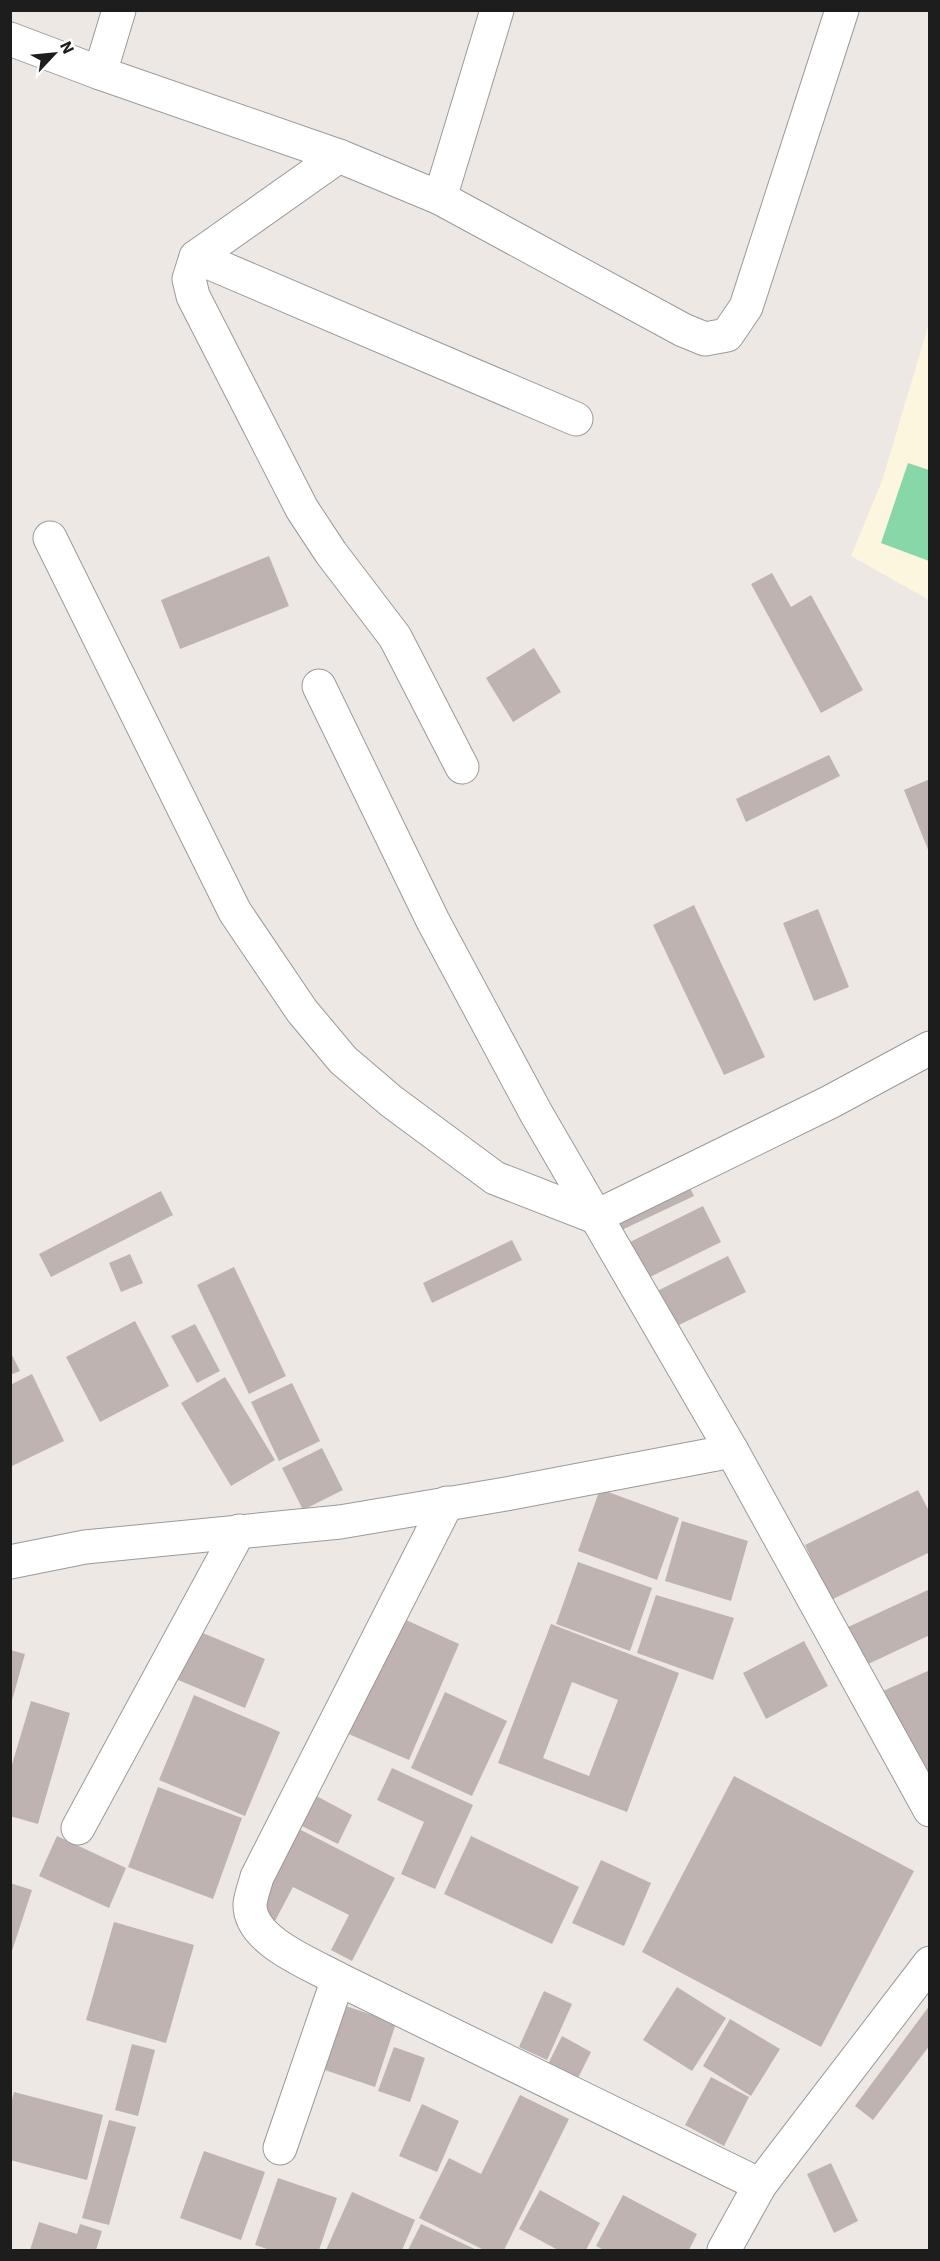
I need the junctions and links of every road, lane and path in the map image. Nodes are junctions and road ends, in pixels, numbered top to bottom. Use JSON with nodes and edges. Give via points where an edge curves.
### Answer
{"nodes":[{"id":1,"x":120,"y":10,"type":"edge"},
{"id":2,"x":497,"y":10,"type":"edge"},
{"id":3,"x":842,"y":10,"type":"edge"},
{"id":4,"x":10,"y":39,"type":"edge"},
{"id":5,"x":100,"y":73,"type":"junction"},
{"id":6,"x":339,"y":156,"type":"junction"},
{"id":7,"x":441,"y":198,"type":"junction"},
{"id":8,"x":196,"y":257,"type":"junction"},
{"id":9,"x":576,"y":419,"type":"dead end"},
{"id":10,"x":50,"y":538,"type":"dead end"},
{"id":11,"x":320,"y":686,"type":"dead end"},
{"id":12,"x":462,"y":767,"type":"dead end"},
{"id":13,"x":930,"y":1048,"type":"edge"},
{"id":14,"x":595,"y":1217,"type":"junction"},
{"id":15,"x":732,"y":1451,"type":"junction"},
{"id":16,"x":447,"y":1503,"type":"junction"},
{"id":17,"x":239,"y":1531,"type":"junction"},
{"id":18,"x":10,"y":1562,"type":"edge"},
{"id":19,"x":930,"y":1810,"type":"edge"},
{"id":20,"x":78,"y":1828,"type":"dead end"},
{"id":21,"x":930,"y":1963,"type":"edge"},
{"id":22,"x":338,"y":1979,"type":"junction"},
{"id":23,"x":280,"y":2148,"type":"dead end"},
{"id":24,"x":760,"y":2185,"type":"junction"},
{"id":25,"x":724,"y":2250,"type":"edge"}],
"edges":[{"from":1,"to":5,"type":"street"},
{"from":2,"to":7,"type":"street"},
{"from":3,"to":7,"type":"street","via":[[746,307],[727,335],[705,339],[683,330]]},
{"from":4,"to":5,"type":"street"},
{"from":5,"to":6,"type":"street"},
{"from":6,"to":7,"type":"street"},
{"from":6,"to":8,"type":"street"},
{"from":8,"to":9,"type":"street"},
{"from":8,"to":12,"type":"street","via":[[189,279],[193,296],[302,509],[395,637]]},
{"from":10,"to":14,"type":"street","via":[[235,912],[302,1011],[343,1060],[495,1178]]},
{"from":11,"to":14,"type":"street","via":[[433,921]]},
{"from":13,"to":14,"type":"street","via":[[830,1102]]},
{"from":14,"to":15,"type":"street"},
{"from":15,"to":16,"type":"street"},
{"from":15,"to":19,"type":"street"},
{"from":16,"to":17,"type":"street","via":[[340,1522]]},
{"from":16,"to":22,"type":"street","via":[[257,1877],[250,1905],[256,1925],[272,1943]]},
{"from":17,"to":18,"type":"street","via":[[85,1547]]},
{"from":17,"to":20,"type":"street"},
{"from":21,"to":24,"type":"street"},
{"from":22,"to":23,"type":"street"},
{"from":22,"to":24,"type":"street"},
{"from":24,"to":25,"type":"street"}]}
